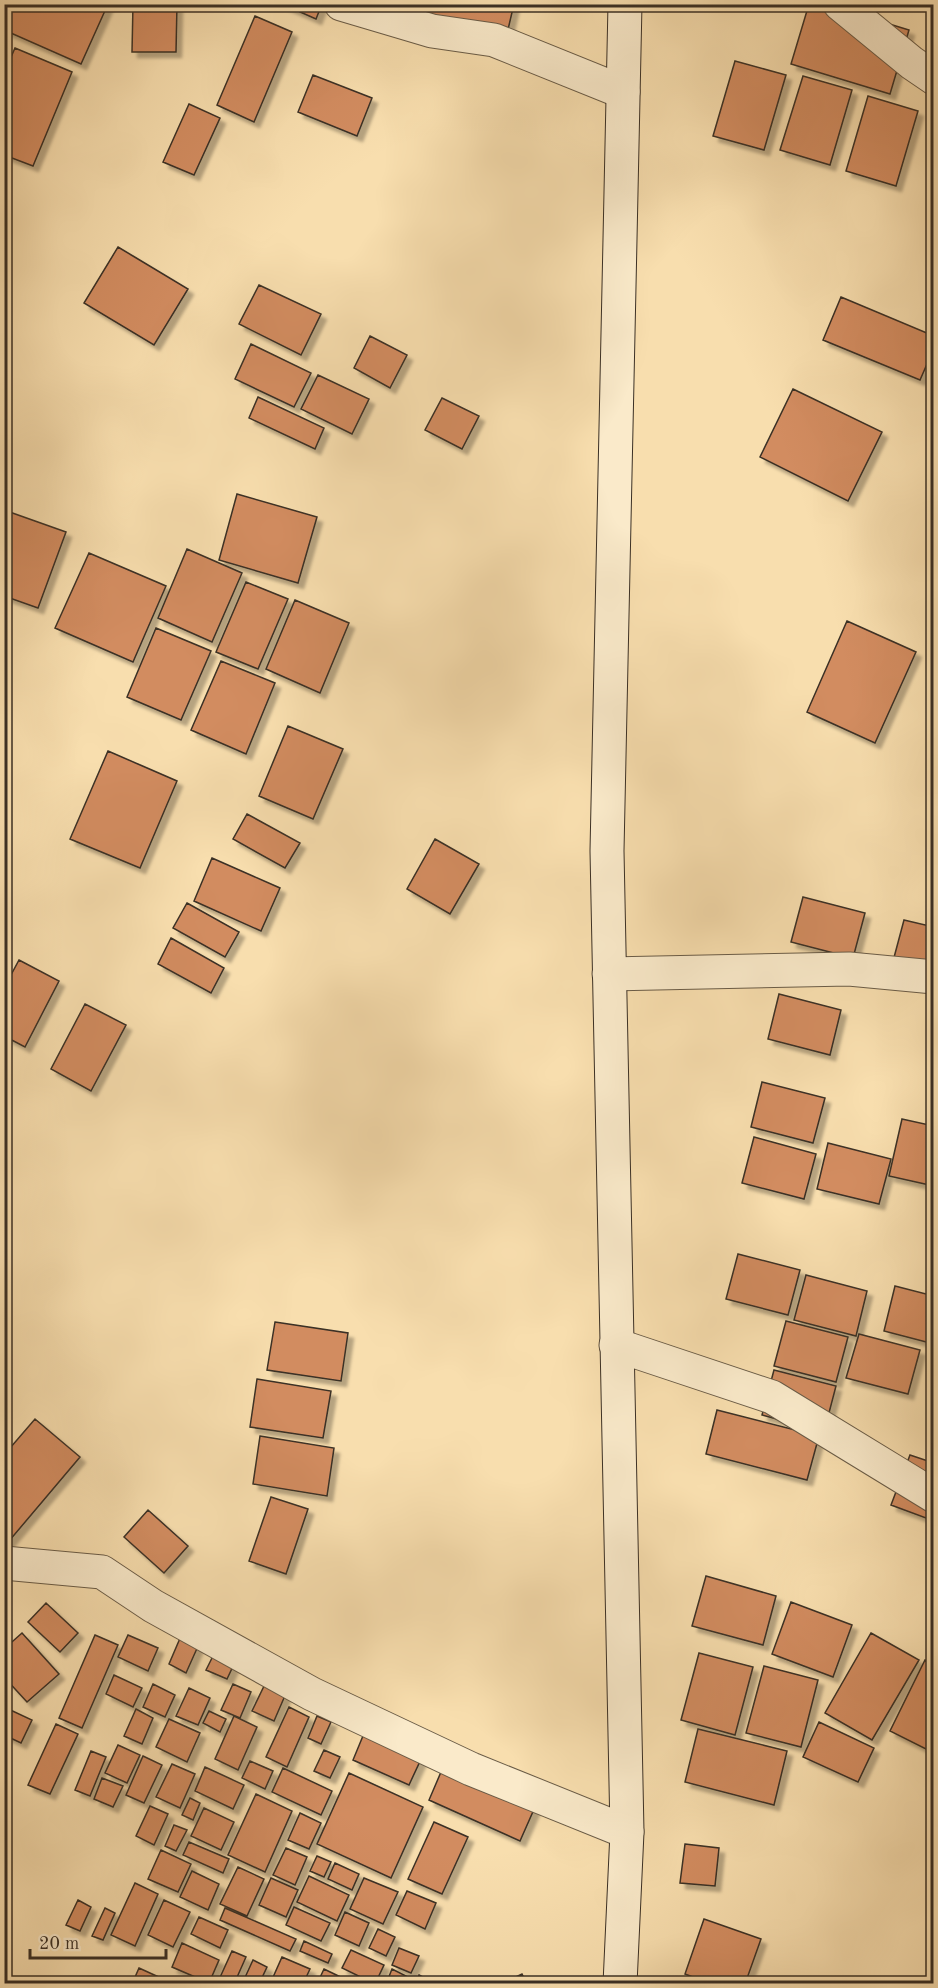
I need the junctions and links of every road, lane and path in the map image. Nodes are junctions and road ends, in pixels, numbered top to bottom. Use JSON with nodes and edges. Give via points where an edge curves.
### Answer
{"nodes":[{"id":1,"x":341,"y":4,"type":"edge"},
{"id":2,"x":625,"y":4,"type":"edge"},
{"id":3,"x":840,"y":4,"type":"edge"},
{"id":4,"x":933,"y":78,"type":"edge"},
{"id":5,"x":623,"y":92,"type":"junction"},
{"id":6,"x":609,"y":974,"type":"junction"},
{"id":7,"x":933,"y":977,"type":"edge"},
{"id":8,"x":616,"y":1345,"type":"junction"},
{"id":9,"x":933,"y":1496,"type":"edge"},
{"id":10,"x":4,"y":1563,"type":"edge"},
{"id":11,"x":627,"y":1832,"type":"junction"},
{"id":12,"x":620,"y":1983,"type":"edge"}],
"edges":[{"from":1,"to":5,"type":"street","via":[[432,31],[494,40]]},
{"from":2,"to":5,"type":"street"},
{"from":3,"to":4,"type":"street"},
{"from":5,"to":6,"type":"street","via":[[607,840]]},
{"from":6,"to":7,"type":"street","via":[[849,969]]},
{"from":6,"to":8,"type":"street"},
{"from":8,"to":9,"type":"street","via":[[772,1397]]},
{"from":8,"to":11,"type":"street"},
{"from":10,"to":11,"type":"street","via":[[102,1572],[153,1606],[312,1694],[471,1769]]},
{"from":11,"to":12,"type":"street"}]}
